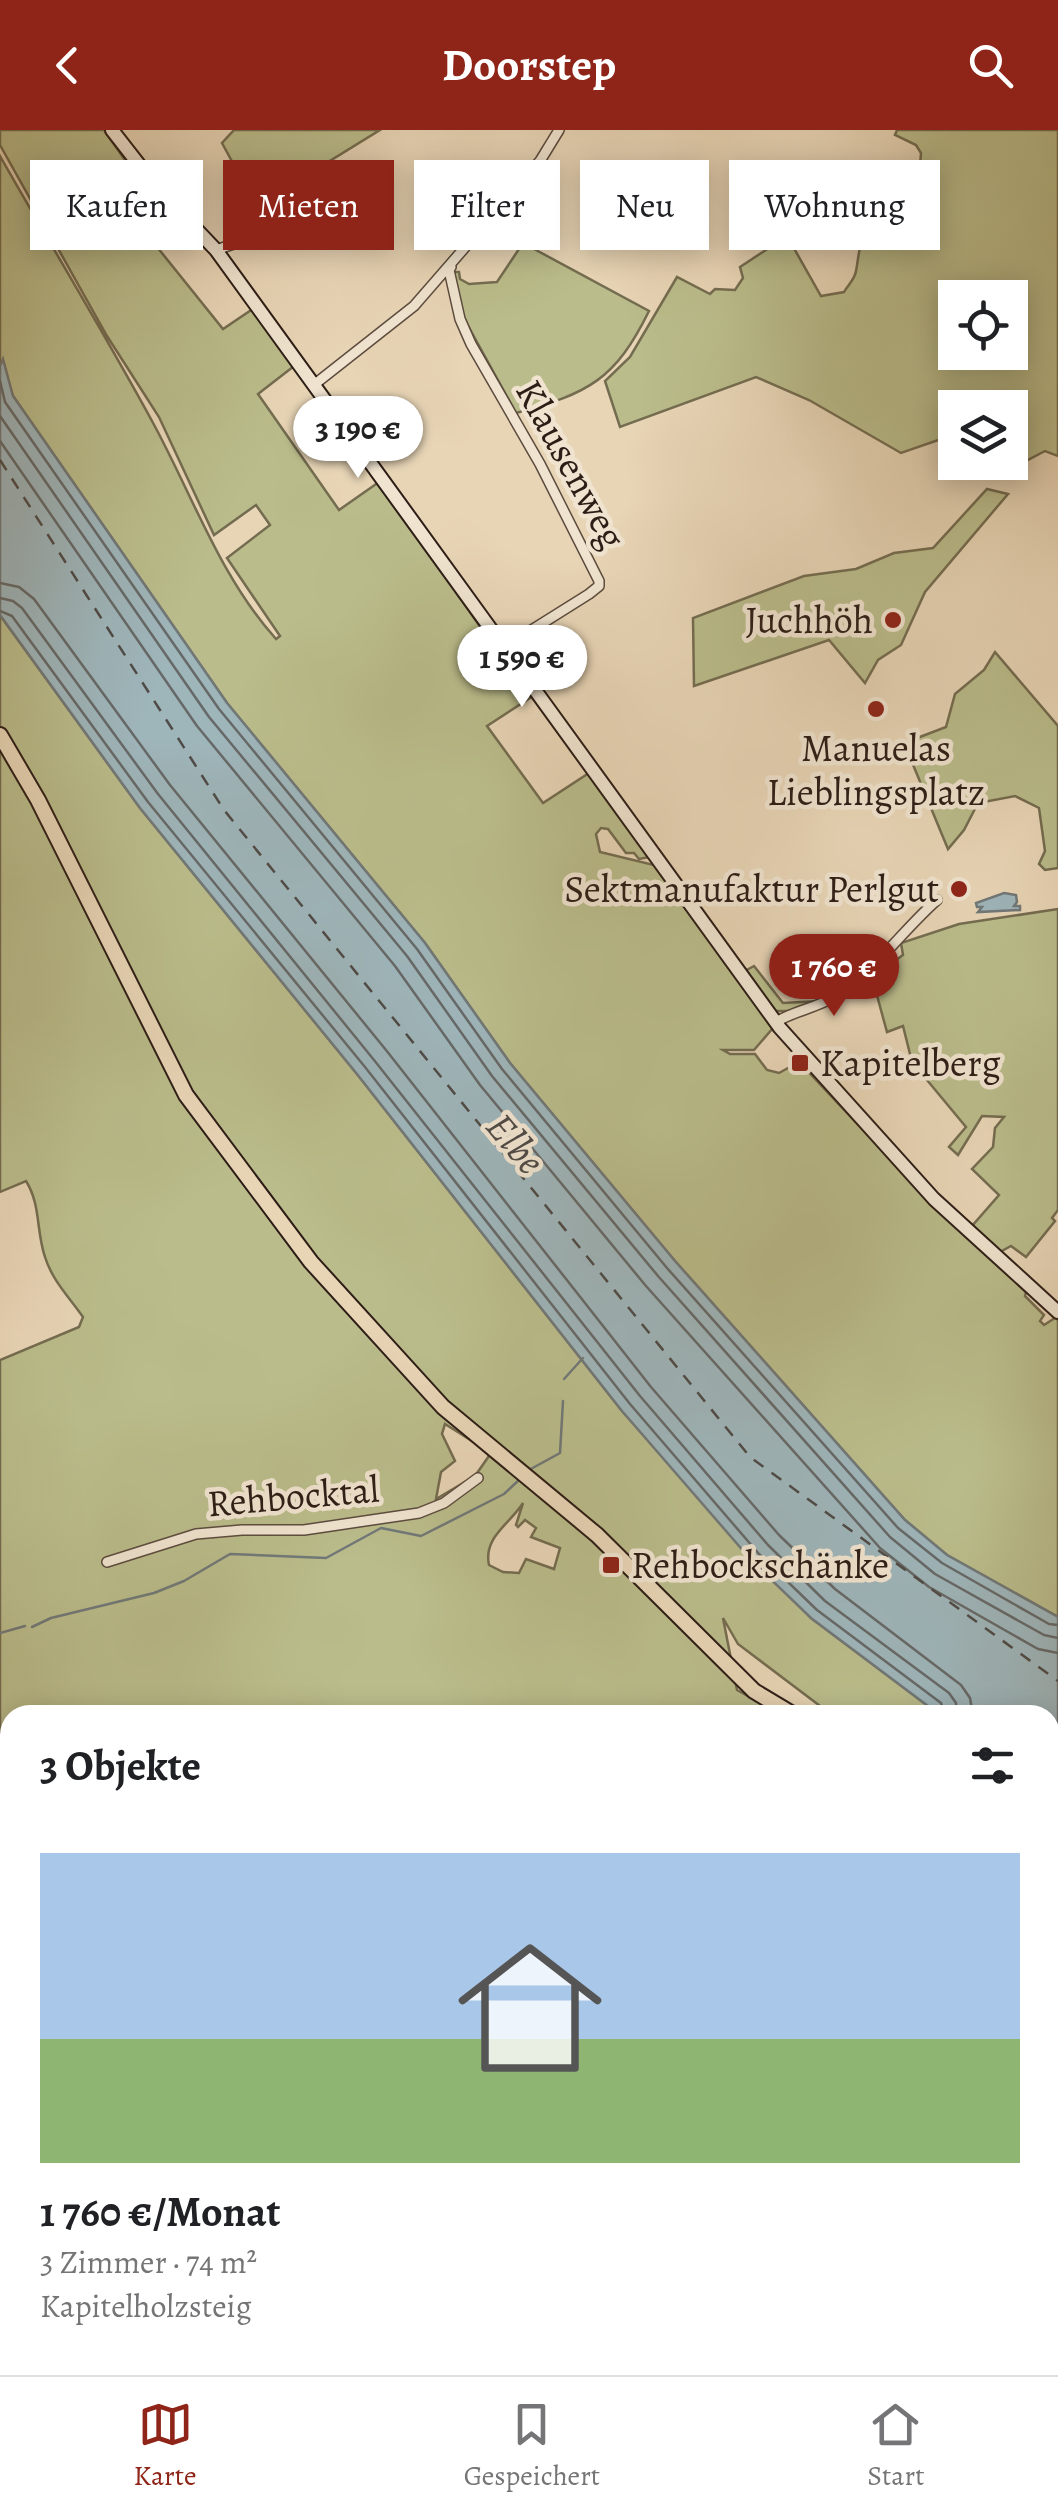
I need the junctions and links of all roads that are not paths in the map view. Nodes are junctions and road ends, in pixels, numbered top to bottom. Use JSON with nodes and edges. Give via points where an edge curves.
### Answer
{"nodes":[{"id":1,"x":112,"y":130,"type":"edge"},
{"id":2,"x":559,"y":130,"type":"edge"},
{"id":3,"x":223,"y":248,"type":"edge"},
{"id":4,"x":216,"y":250,"type":"junction"},
{"id":5,"x":451,"y":268,"type":"junction"},
{"id":6,"x":315,"y":384,"type":"junction"},
{"id":7,"x":503,"y":648,"type":"junction"},
{"id":8,"x":0,"y":734,"type":"edge"},
{"id":9,"x":937,"y":900,"type":"dead end"},
{"id":10,"x":776,"y":1022,"type":"junction"},
{"id":11,"x":1058,"y":1312,"type":"edge"},
{"id":12,"x":478,"y":1478,"type":"dead end"},
{"id":13,"x":107,"y":1562,"type":"dead end"},
{"id":14,"x":777,"y":1705,"type":"edge"}],
"edges":[{"from":1,"to":4,"type":"main road"},
{"from":2,"to":5,"type":"street"},
{"from":3,"to":4,"type":"street"},
{"from":4,"to":6,"type":"main road"},
{"from":5,"to":6,"type":"street"},
{"from":5,"to":7,"type":"street","name":"Klausenweg","via":[[471,344],[599,580],[589,594]]},
{"from":6,"to":7,"type":"main road"},
{"from":7,"to":10,"type":"main road"},
{"from":8,"to":14,"type":"main road","via":[[186,1095],[311,1262],[443,1407],[597,1535],[754,1691]]},
{"from":9,"to":10,"type":"street","via":[[836,996]]},
{"from":10,"to":11,"type":"main road","via":[[934,1200]]},
{"from":12,"to":13,"type":"street","name":"Rehbocktal","via":[[419,1513],[304,1530],[196,1534]]}]}
